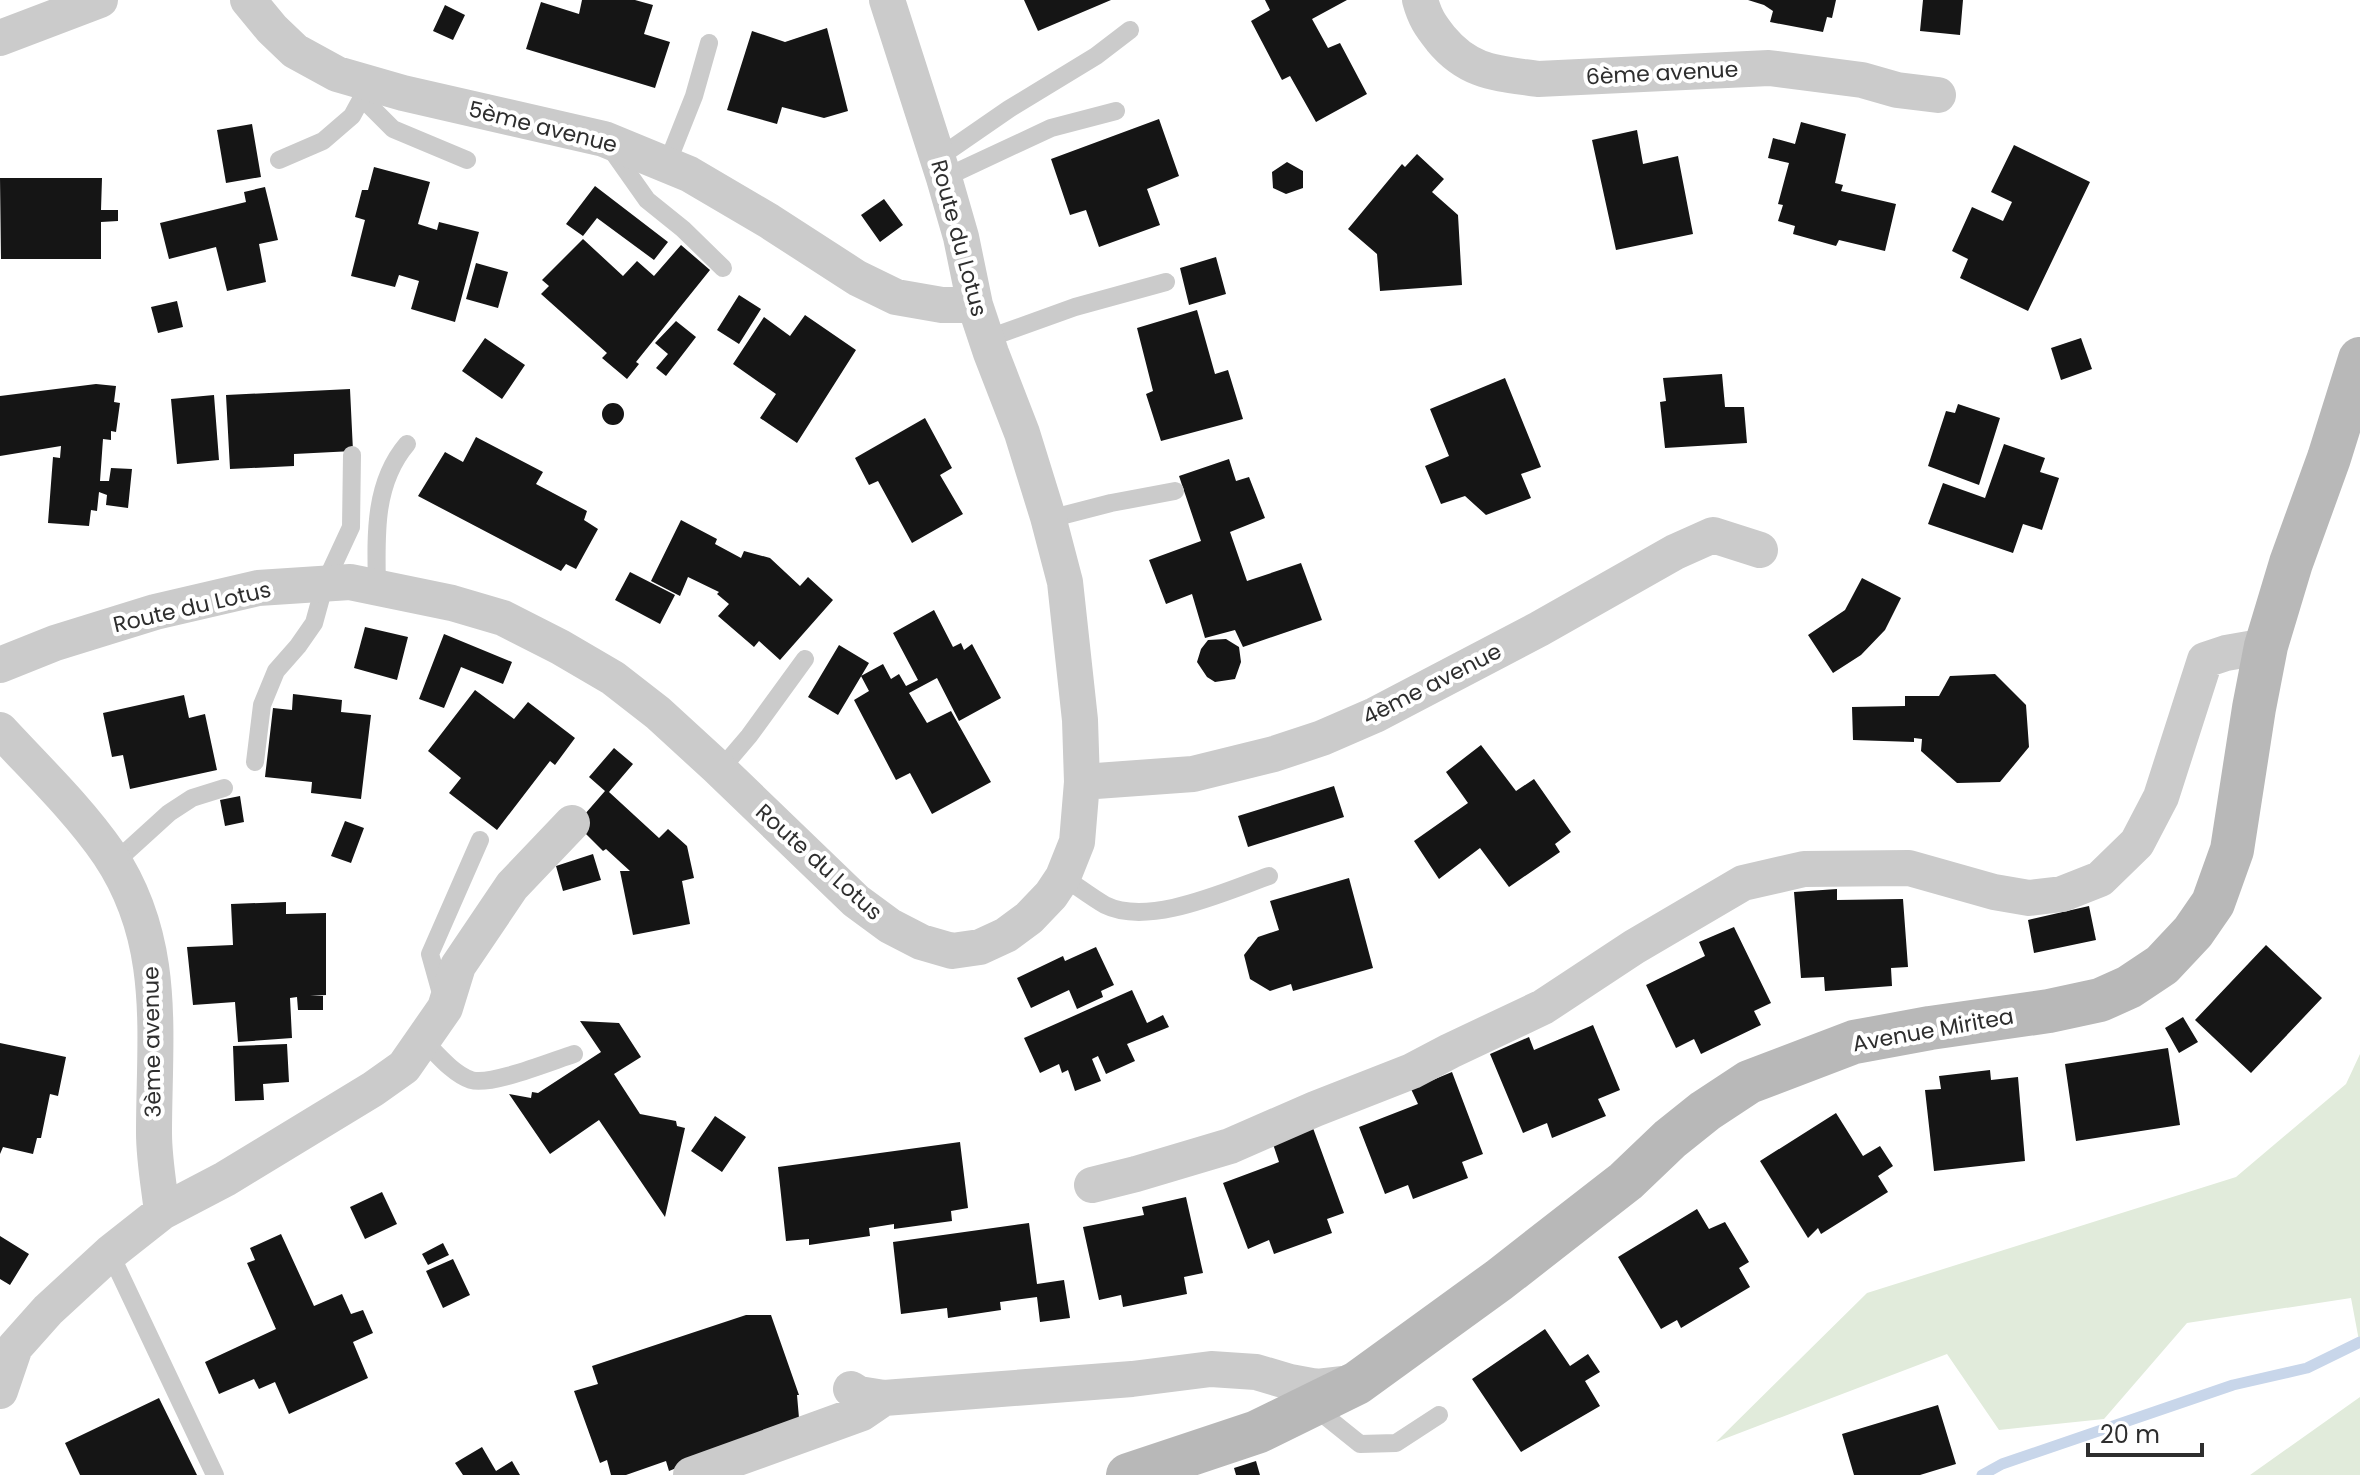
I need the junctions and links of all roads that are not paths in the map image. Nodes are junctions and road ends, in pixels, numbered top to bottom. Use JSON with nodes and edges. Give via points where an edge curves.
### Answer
{"nodes":[{"id":1,"x":100,"y":0,"type":"edge"},
{"id":2,"x":248,"y":0,"type":"edge"},
{"id":3,"x":887,"y":0,"type":"edge"},
{"id":4,"x":1420,"y":0,"type":"edge"},
{"id":5,"x":1130,"y":30,"type":"dead end"},
{"id":6,"x":0,"y":38,"type":"edge"},
{"id":7,"x":709,"y":43,"type":"dead end"},
{"id":8,"x":366,"y":91,"type":"junction"},
{"id":9,"x":1938,"y":95,"type":"dead end"},
{"id":10,"x":1116,"y":111,"type":"dead end"},
{"id":11,"x":604,"y":139,"type":"junction"},
{"id":12,"x":279,"y":160,"type":"dead end"},
{"id":13,"x":467,"y":160,"type":"dead end"},
{"id":14,"x":667,"y":164,"type":"junction"},
{"id":15,"x":941,"y":168,"type":"junction"},
{"id":16,"x":723,"y":268,"type":"dead end"},
{"id":17,"x":1166,"y":282,"type":"dead end"},
{"id":18,"x":975,"y":305,"type":"junction"},
{"id":19,"x":986,"y":339,"type":"junction"},
{"id":20,"x":2360,"y":359,"type":"edge"},
{"id":21,"x":407,"y":444,"type":"dead end"},
{"id":22,"x":352,"y":455,"type":"dead end"},
{"id":23,"x":1175,"y":491,"type":"dead end"},
{"id":24,"x":1049,"y":519,"type":"junction"},
{"id":25,"x":1760,"y":550,"type":"dead end"},
{"id":26,"x":325,"y":583,"type":"junction"},
{"id":27,"x":377,"y":587,"type":"junction"},
{"id":28,"x":2266,"y":646,"type":"junction"},
{"id":29,"x":805,"y":659,"type":"dead end"},
{"id":30,"x":0,"y":665,"type":"edge"},
{"id":31,"x":0,"y":730,"type":"edge"},
{"id":32,"x":255,"y":762,"type":"dead end"},
{"id":33,"x":720,"y":770,"type":"junction"},
{"id":34,"x":1082,"y":782,"type":"junction"},
{"id":35,"x":224,"y":788,"type":"dead end"},
{"id":36,"x":572,"y":823,"type":"dead end"},
{"id":37,"x":480,"y":840,"type":"dead end"},
{"id":38,"x":114,"y":863,"type":"junction"},
{"id":39,"x":1269,"y":876,"type":"dead end"},
{"id":40,"x":1063,"y":877,"type":"junction"},
{"id":41,"x":445,"y":1008,"type":"junction"},
{"id":42,"x":423,"y":1040,"type":"junction"},
{"id":43,"x":574,"y":1054,"type":"dead end"},
{"id":44,"x":1092,"y":1185,"type":"dead end"},
{"id":45,"x":162,"y":1212,"type":"junction"},
{"id":46,"x":110,"y":1253,"type":"junction"},
{"id":47,"x":1357,"y":1383,"type":"junction"},
{"id":48,"x":0,"y":1391,"type":"edge"},
{"id":49,"x":1311,"y":1405,"type":"junction"},
{"id":50,"x":1439,"y":1415,"type":"dead end"},
{"id":51,"x":215,"y":1475,"type":"edge"},
{"id":52,"x":691,"y":1475,"type":"edge"},
{"id":53,"x":1128,"y":1475,"type":"edge"}],
"edges":[{"from":1,"to":6,"type":"street"},
{"from":2,"to":8,"type":"street","name":"5ème avenue","via":[[295,51]]},
{"from":3,"to":15,"type":"street","name":"Route du Lotus"},
{"from":4,"to":9,"type":"street","name":"6ème avenue","via":[[1426,20],[1454,55],[1506,75],[1538,79],[1769,68]]},
{"from":5,"to":15,"type":"lane","via":[[1009,109]]},
{"from":7,"to":14,"type":"lane"},
{"from":8,"to":11,"type":"street","name":"5ème avenue"},
{"from":8,"to":12,"type":"lane","via":[[352,116],[323,141]]},
{"from":8,"to":13,"type":"lane","via":[[393,129]]},
{"from":10,"to":15,"type":"lane"},
{"from":11,"to":14,"type":"street","name":"5ème avenue"},
{"from":11,"to":16,"type":"lane","via":[[647,200]]},
{"from":14,"to":18,"type":"street","name":"5ème avenue","via":[[896,297]]},
{"from":15,"to":18,"type":"street","name":"Route du Lotus"},
{"from":17,"to":19,"type":"lane"},
{"from":18,"to":19,"type":"street","name":"Route du Lotus"},
{"from":19,"to":24,"type":"street","name":"Route du Lotus"},
{"from":20,"to":28,"type":"main road","name":"Avenue Miritea"},
{"from":21,"to":27,"type":"lane","via":[[393,461],[377,518]]},
{"from":22,"to":26,"type":"lane","via":[[351,527]]},
{"from":23,"to":24,"type":"lane"},
{"from":24,"to":34,"type":"street","name":"Route du Lotus","via":[[1065,582]]},
{"from":25,"to":34,"type":"street","name":"4ème avenue","via":[[1713,535],[1375,715],[1322,738],[1193,774]]},
{"from":26,"to":27,"type":"street","name":"Route du Lotus"},
{"from":26,"to":30,"type":"street","name":"Route du Lotus","via":[[258,588],[155,612]]},
{"from":26,"to":32,"type":"lane","via":[[314,623],[276,671],[262,705]]},
{"from":27,"to":33,"type":"street","name":"Route du Lotus","via":[[503,618],[560,647],[613,678]]},
{"from":28,"to":44,"type":"street","via":[[2205,660],[2161,797],[2137,843],[2100,879],[2062,894],[2029,898],[1909,868],[1804,869],[1743,883],[1543,1007],[1412,1071],[1230,1146]]},
{"from":28,"to":47,"type":"main road","name":"Avenue Miritea","via":[[2232,850],[2213,903],[2162,965],[2100,1000],[1854,1042],[1749,1082],[1705,1111],[1626,1181],[1499,1280]]},
{"from":29,"to":33,"type":"lane"},
{"from":31,"to":38,"type":"street","name":"3ème avenue","via":[[70,805]]},
{"from":33,"to":40,"type":"street","name":"Route du Lotus","via":[[856,901],[921,942],[952,951],[980,947],[1029,918]]},
{"from":34,"to":40,"type":"street","name":"Route du Lotus","via":[[1077,842]]},
{"from":35,"to":38,"type":"lane","via":[[192,798],[169,813]]},
{"from":36,"to":41,"type":"street","via":[[512,886],[458,966]]},
{"from":37,"to":41,"type":"lane","via":[[430,954]]},
{"from":38,"to":45,"type":"street","name":"3ème avenue","via":[[140,915],[150,951],[156,1034],[154,1136]]},
{"from":39,"to":40,"type":"lane","via":[[1175,907],[1135,913],[1107,906]]},
{"from":41,"to":42,"type":"street"},
{"from":42,"to":43,"type":"lane","via":[[472,1080],[485,1081]]},
{"from":42,"to":45,"type":"street","via":[[404,1067],[373,1089]]},
{"from":45,"to":46,"type":"street"},
{"from":46,"to":48,"type":"street","via":[[15,1347]]},
{"from":46,"to":51,"type":"lane"},
{"from":47,"to":49,"type":"main road","name":"Avenue Miritea"},
{"from":47,"to":52,"type":"street","via":[[1317,1387],[1256,1372],[1211,1369],[1132,1379],[868,1394],[862,1413]]},
{"from":49,"to":50,"type":"lane","via":[[1360,1444],[1396,1443]]},
{"from":49,"to":53,"type":"main road","name":"Avenue Miritea","via":[[1200,1459]]}]}
